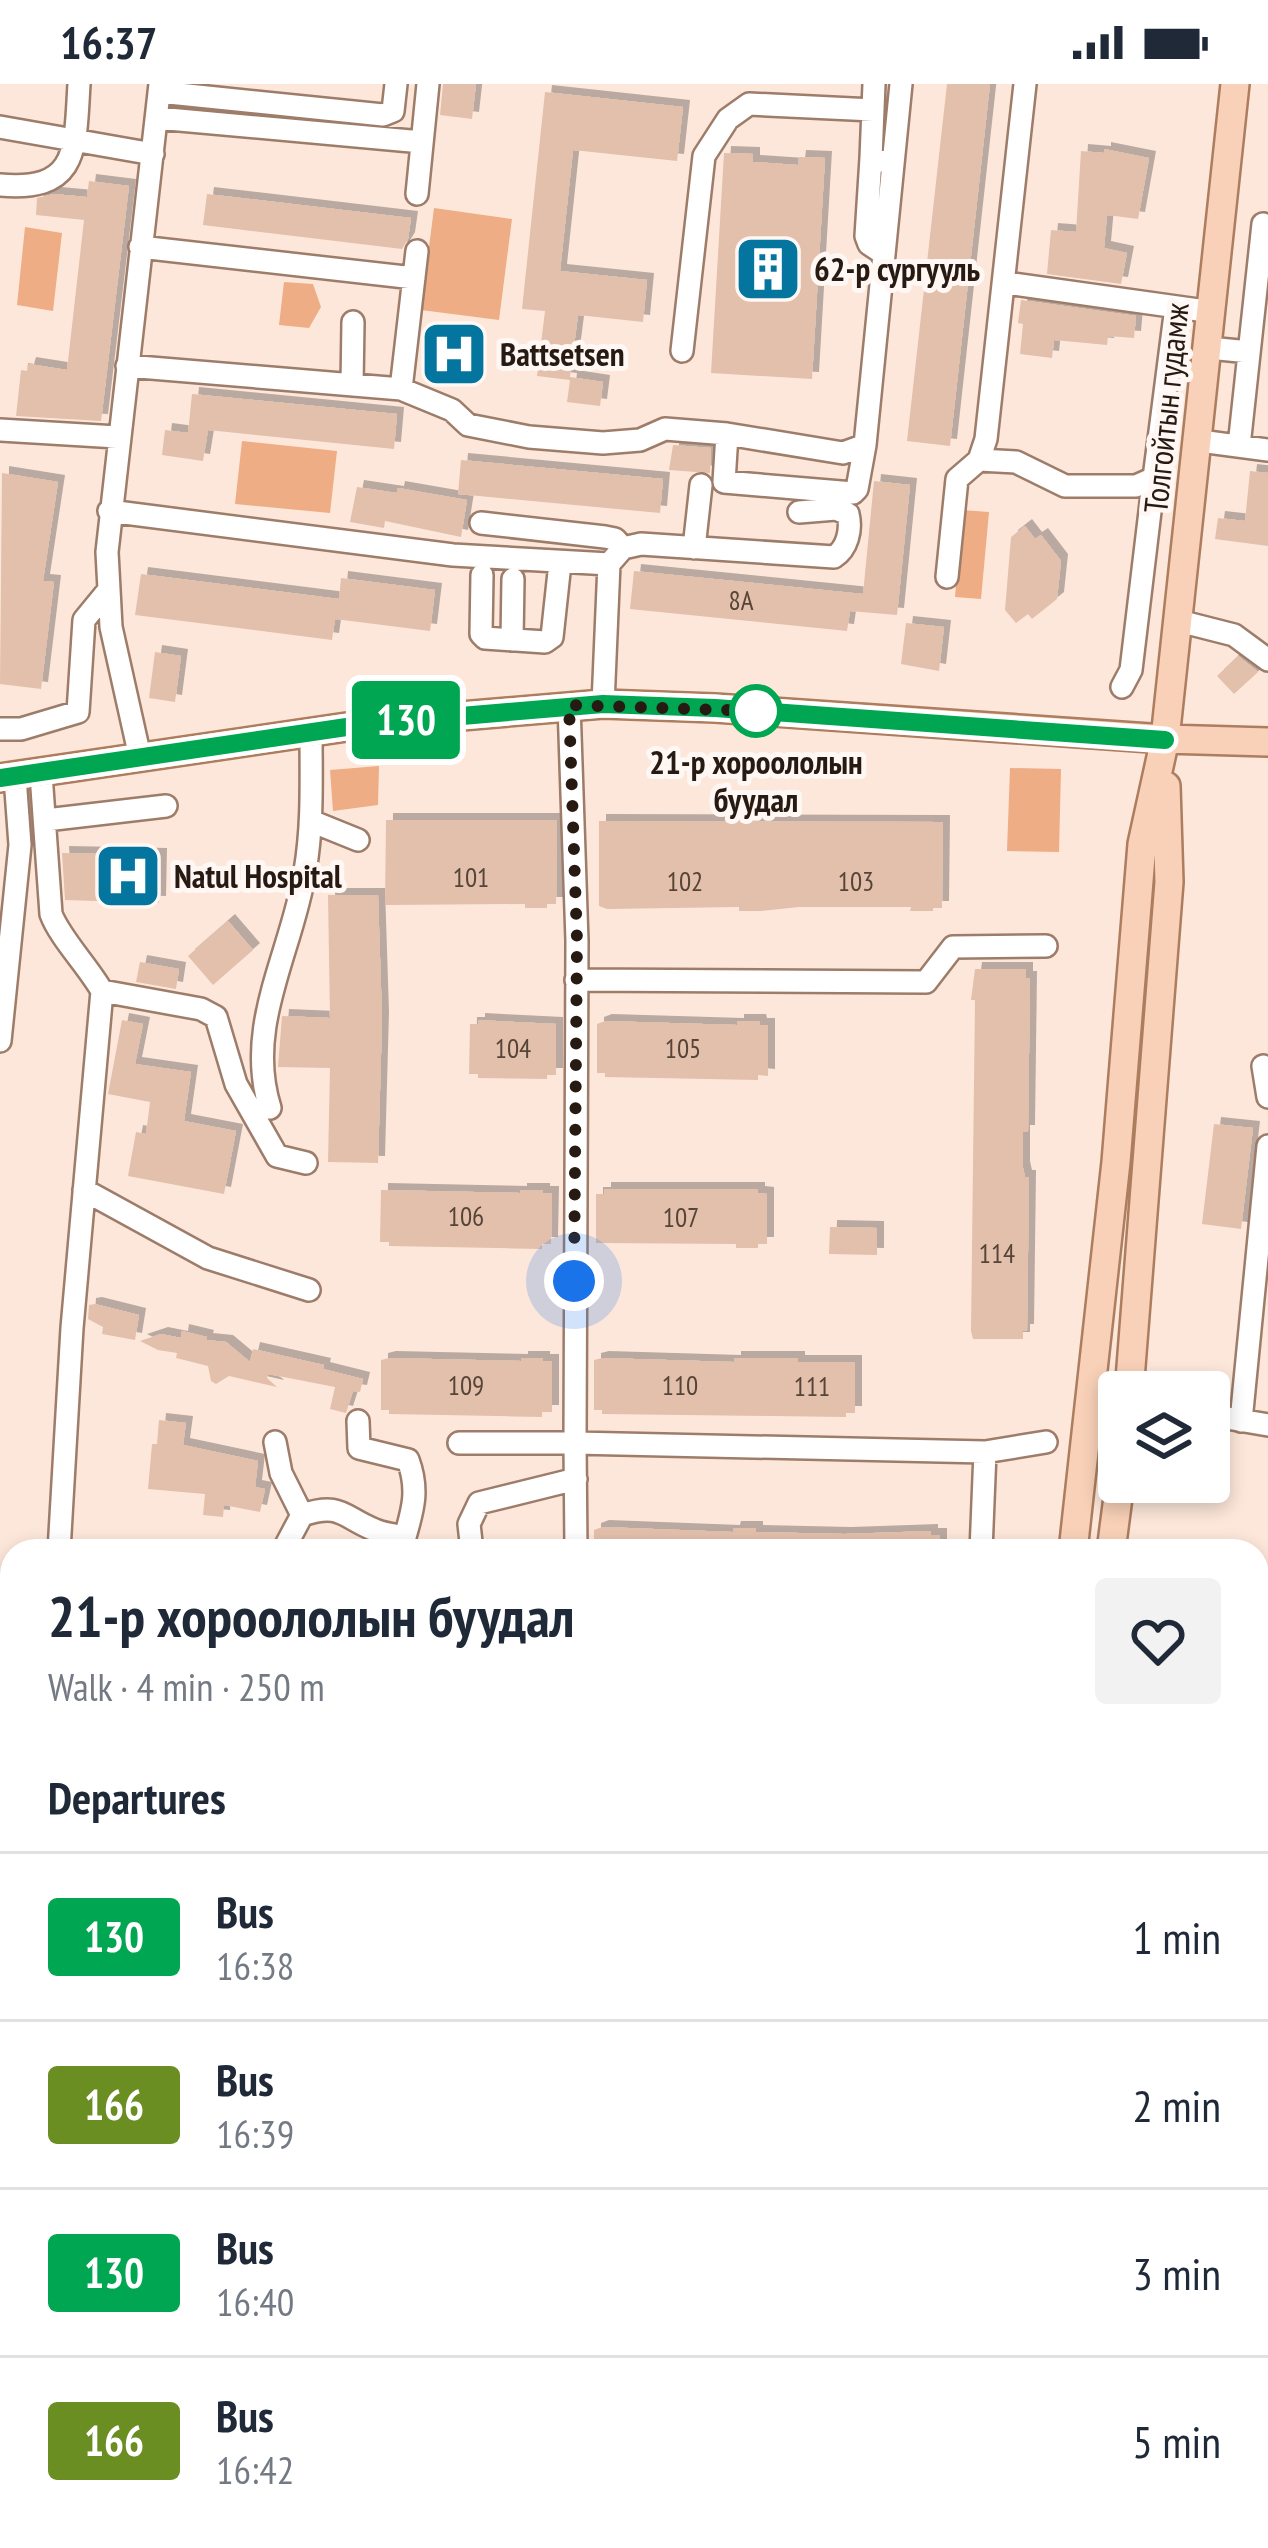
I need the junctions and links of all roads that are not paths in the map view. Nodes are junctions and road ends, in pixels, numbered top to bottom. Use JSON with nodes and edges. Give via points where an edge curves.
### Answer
{"nodes":[{"id":1,"x":79,"y":84,"type":"edge"},
{"id":2,"x":396,"y":84,"type":"edge"},
{"id":3,"x":428,"y":84,"type":"edge"},
{"id":4,"x":874,"y":84,"type":"edge"},
{"id":5,"x":901,"y":84,"type":"edge"},
{"id":6,"x":1025,"y":84,"type":"edge"},
{"id":7,"x":1235,"y":84,"type":"edge"},
{"id":8,"x":159,"y":88,"type":"edge"},
{"id":9,"x":873,"y":110,"type":"junction"},
{"id":10,"x":157,"y":118,"type":"junction"},
{"id":11,"x":0,"y":127,"type":"edge"},
{"id":12,"x":76,"y":139,"type":"junction"},
{"id":13,"x":422,"y":142,"type":"junction"},
{"id":14,"x":153,"y":154,"type":"junction"},
{"id":15,"x":882,"y":161,"type":"junction"},
{"id":16,"x":0,"y":185,"type":"edge"},
{"id":17,"x":417,"y":194,"type":"dead end"},
{"id":18,"x":1222,"y":221,"type":"junction"},
{"id":19,"x":1265,"y":224,"type":"edge"},
{"id":20,"x":140,"y":247,"type":"junction"},
{"id":21,"x":416,"y":251,"type":"dead end"},
{"id":22,"x":414,"y":278,"type":"junction"},
{"id":23,"x":1006,"y":284,"type":"junction"},
{"id":24,"x":1176,"y":307,"type":"junction"},
{"id":25,"x":1213,"y":312,"type":"junction"},
{"id":26,"x":353,"y":322,"type":"dead end"},
{"id":27,"x":1209,"y":348,"type":"junction"},
{"id":28,"x":682,"y":351,"type":"dead end"},
{"id":29,"x":1249,"y":352,"type":"junction"},
{"id":30,"x":127,"y":366,"type":"junction"},
{"id":31,"x":352,"y":385,"type":"junction"},
{"id":32,"x":400,"y":389,"type":"junction"},
{"id":33,"x":0,"y":430,"type":"edge"},
{"id":34,"x":728,"y":434,"type":"junction"},
{"id":35,"x":117,"y":437,"type":"junction"},
{"id":36,"x":1200,"y":441,"type":"junction"},
{"id":37,"x":865,"y":445,"type":"junction"},
{"id":38,"x":1239,"y":446,"type":"junction"},
{"id":39,"x":1268,"y":450,"type":"edge"},
{"id":40,"x":979,"y":460,"type":"junction"},
{"id":41,"x":1154,"y":478,"type":"junction"},
{"id":42,"x":702,"y":483,"type":"junction"},
{"id":43,"x":109,"y":511,"type":"junction"},
{"id":44,"x":799,"y":512,"type":"dead end"},
{"id":45,"x":482,"y":523,"type":"dead end"},
{"id":46,"x":694,"y":548,"type":"junction"},
{"id":47,"x":616,"y":556,"type":"junction"},
{"id":48,"x":560,"y":563,"type":"junction"},
{"id":49,"x":482,"y":575,"type":"dead end"},
{"id":50,"x":947,"y":578,"type":"dead end"},
{"id":51,"x":513,"y":579,"type":"dead end"},
{"id":52,"x":107,"y":592,"type":"junction"},
{"id":53,"x":1179,"y":621,"type":"junction"},
{"id":54,"x":512,"y":640,"type":"junction"},
{"id":55,"x":1268,"y":660,"type":"edge"},
{"id":56,"x":1122,"y":687,"type":"dead end"},
{"id":57,"x":603,"y":704,"type":"junction"},
{"id":58,"x":569,"y":705,"type":"junction"},
{"id":59,"x":0,"y":729,"type":"edge"},
{"id":60,"x":311,"y":731,"type":"junction"},
{"id":61,"x":1165,"y":740,"type":"junction"},
{"id":62,"x":1268,"y":742,"type":"edge"},
{"id":63,"x":140,"y":757,"type":"junction"},
{"id":64,"x":19,"y":776,"type":"edge"},
{"id":65,"x":166,"y":806,"type":"dead end"},
{"id":66,"x":46,"y":820,"type":"junction"},
{"id":67,"x":311,"y":821,"type":"junction"},
{"id":68,"x":358,"y":840,"type":"dead end"},
{"id":69,"x":10,"y":844,"type":"edge"},
{"id":70,"x":5,"y":935,"type":"edge"},
{"id":71,"x":1046,"y":946,"type":"dead end"},
{"id":72,"x":576,"y":980,"type":"junction"},
{"id":73,"x":102,"y":992,"type":"junction"},
{"id":74,"x":0,"y":1041,"type":"edge"},
{"id":75,"x":1263,"y":1066,"type":"dead end"},
{"id":76,"x":1268,"y":1096,"type":"edge"},
{"id":77,"x":270,"y":1108,"type":"dead end"},
{"id":78,"x":1268,"y":1146,"type":"edge"},
{"id":79,"x":306,"y":1163,"type":"dead end"},
{"id":80,"x":84,"y":1190,"type":"junction"},
{"id":81,"x":309,"y":1290,"type":"dead end"},
{"id":82,"x":1131,"y":1371,"type":"edge"},
{"id":83,"x":1230,"y":1418,"type":"edge"},
{"id":84,"x":1241,"y":1420,"type":"junction"},
{"id":85,"x":358,"y":1421,"type":"dead end"},
{"id":86,"x":1268,"y":1425,"type":"edge"},
{"id":87,"x":275,"y":1442,"type":"dead end"},
{"id":88,"x":1046,"y":1442,"type":"dead end"},
{"id":89,"x":459,"y":1443,"type":"dead end"},
{"id":90,"x":575,"y":1443,"type":"junction"},
{"id":91,"x":985,"y":1452,"type":"junction"},
{"id":92,"x":576,"y":1479,"type":"junction"},
{"id":93,"x":1117,"y":1503,"type":"edge"},
{"id":94,"x":302,"y":1515,"type":"junction"},
{"id":95,"x":60,"y":1539,"type":"edge"},
{"id":96,"x":289,"y":1539,"type":"edge"},
{"id":97,"x":393,"y":1539,"type":"edge"},
{"id":98,"x":405,"y":1539,"type":"edge"},
{"id":99,"x":471,"y":1539,"type":"edge"},
{"id":100,"x":577,"y":1539,"type":"edge"},
{"id":101,"x":981,"y":1539,"type":"edge"},
{"id":102,"x":1074,"y":1539,"type":"edge"},
{"id":103,"x":1113,"y":1539,"type":"edge"}],
"edges":[{"from":1,"to":12,"type":"street"},
{"from":2,"to":8,"type":"street","via":[[393,111],[383,115]]},
{"from":3,"to":13,"type":"street"},
{"from":4,"to":9,"type":"street"},
{"from":5,"to":15,"type":"street"},
{"from":6,"to":23,"type":"street"},
{"from":7,"to":18,"type":"main road","name":"Толгойтын гудамж"},
{"from":8,"to":10,"type":"street"},
{"from":9,"to":15,"type":"street"},
{"from":9,"to":28,"type":"street","via":[[749,104],[728,119],[704,156]]},
{"from":10,"to":13,"type":"street"},
{"from":10,"to":14,"type":"street"},
{"from":11,"to":12,"type":"street"},
{"from":12,"to":14,"type":"street"},
{"from":12,"to":16,"type":"street","via":[[50,183]]},
{"from":13,"to":17,"type":"street"},
{"from":14,"to":20,"type":"street"},
{"from":15,"to":37,"type":"street","via":[[884,254]]},
{"from":18,"to":19,"type":"street"},
{"from":18,"to":25,"type":"main road","name":"Толгойтын гудамж"},
{"from":19,"to":29,"type":"street"},
{"from":20,"to":22,"type":"street"},
{"from":20,"to":30,"type":"street"},
{"from":21,"to":22,"type":"street"},
{"from":22,"to":32,"type":"street"},
{"from":23,"to":24,"type":"street"},
{"from":23,"to":40,"type":"street"},
{"from":24,"to":25,"type":"street"},
{"from":24,"to":41,"type":"street"},
{"from":25,"to":27,"type":"main road","name":"Толгойтын гудамж"},
{"from":26,"to":31,"type":"street"},
{"from":27,"to":29,"type":"street"},
{"from":27,"to":36,"type":"main road","name":"Толгойтын гудамж"},
{"from":29,"to":38,"type":"street"},
{"from":30,"to":31,"type":"street"},
{"from":30,"to":35,"type":"street"},
{"from":31,"to":32,"type":"street"},
{"from":32,"to":34,"type":"street","via":[[468,425],[529,437],[603,443],[664,429]]},
{"from":33,"to":35,"type":"street"},
{"from":34,"to":37,"type":"street","via":[[843,453]]},
{"from":34,"to":42,"type":"street"},
{"from":35,"to":43,"type":"street"},
{"from":36,"to":38,"type":"street"},
{"from":36,"to":53,"type":"main road","name":"Толгойтын гудамж"},
{"from":37,"to":42,"type":"street","via":[[853,493]]},
{"from":38,"to":39,"type":"street"},
{"from":40,"to":41,"type":"street","via":[[1016,462],[1065,486],[1136,486]]},
{"from":40,"to":50,"type":"street","via":[[957,479]]},
{"from":41,"to":56,"type":"street","via":[[1131,670]]},
{"from":42,"to":46,"type":"street"},
{"from":43,"to":48,"type":"street"},
{"from":43,"to":52,"type":"street"},
{"from":44,"to":46,"type":"street","via":[[848,514],[842,552]]},
{"from":45,"to":47,"type":"street","via":[[615,539]]},
{"from":46,"to":47,"type":"street","via":[[641,544]]},
{"from":47,"to":48,"type":"street"},
{"from":47,"to":57,"type":"street"},
{"from":48,"to":54,"type":"street","via":[[552,637]]},
{"from":49,"to":54,"type":"street","via":[[481,634]]},
{"from":51,"to":54,"type":"street"},
{"from":52,"to":59,"type":"street","via":[[84,620],[78,712]]},
{"from":52,"to":63,"type":"street"},
{"from":53,"to":55,"type":"street","via":[[1234,635]]},
{"from":53,"to":61,"type":"main road","name":"Толгойтын гудамж"},
{"from":57,"to":58,"type":"main road"},
{"from":57,"to":61,"type":"main road"},
{"from":58,"to":60,"type":"main road"},
{"from":58,"to":72,"type":"street"},
{"from":60,"to":63,"type":"main road"},
{"from":60,"to":67,"type":"street"},
{"from":61,"to":62,"type":"main road"},
{"from":61,"to":82,"type":"main road","via":[[1169,882]]},
{"from":61,"to":102,"type":"main road","via":[[1142,844]]},
{"from":63,"to":64,"type":"main road"},
{"from":64,"to":66,"type":"street"},
{"from":64,"to":69,"type":"street"},
{"from":65,"to":66,"type":"street"},
{"from":66,"to":73,"type":"street","via":[[51,914]]},
{"from":67,"to":68,"type":"street"},
{"from":67,"to":77,"type":"street","via":[[261,1049]]},
{"from":69,"to":70,"type":"street"},
{"from":70,"to":74,"type":"street"},
{"from":71,"to":72,"type":"street","via":[[953,947],[926,982]]},
{"from":72,"to":90,"type":"street"},
{"from":73,"to":79,"type":"street","via":[[216,1017],[236,1084],[278,1156]]},
{"from":73,"to":80,"type":"street"},
{"from":75,"to":76,"type":"street"},
{"from":78,"to":84,"type":"street"},
{"from":80,"to":81,"type":"street","via":[[208,1258]]},
{"from":80,"to":95,"type":"street"},
{"from":83,"to":84,"type":"street"},
{"from":84,"to":86,"type":"street"},
{"from":85,"to":98,"type":"street","via":[[359,1448],[408,1460],[417,1485]]},
{"from":87,"to":94,"type":"street"},
{"from":88,"to":91,"type":"street"},
{"from":89,"to":90,"type":"street"},
{"from":90,"to":91,"type":"street"},
{"from":90,"to":92,"type":"street"},
{"from":91,"to":101,"type":"street"},
{"from":92,"to":99,"type":"street","via":[[479,1503]]},
{"from":92,"to":100,"type":"street"},
{"from":93,"to":103,"type":"main road"},
{"from":94,"to":96,"type":"street"},
{"from":94,"to":97,"type":"street","via":[[345,1511]]}]}
